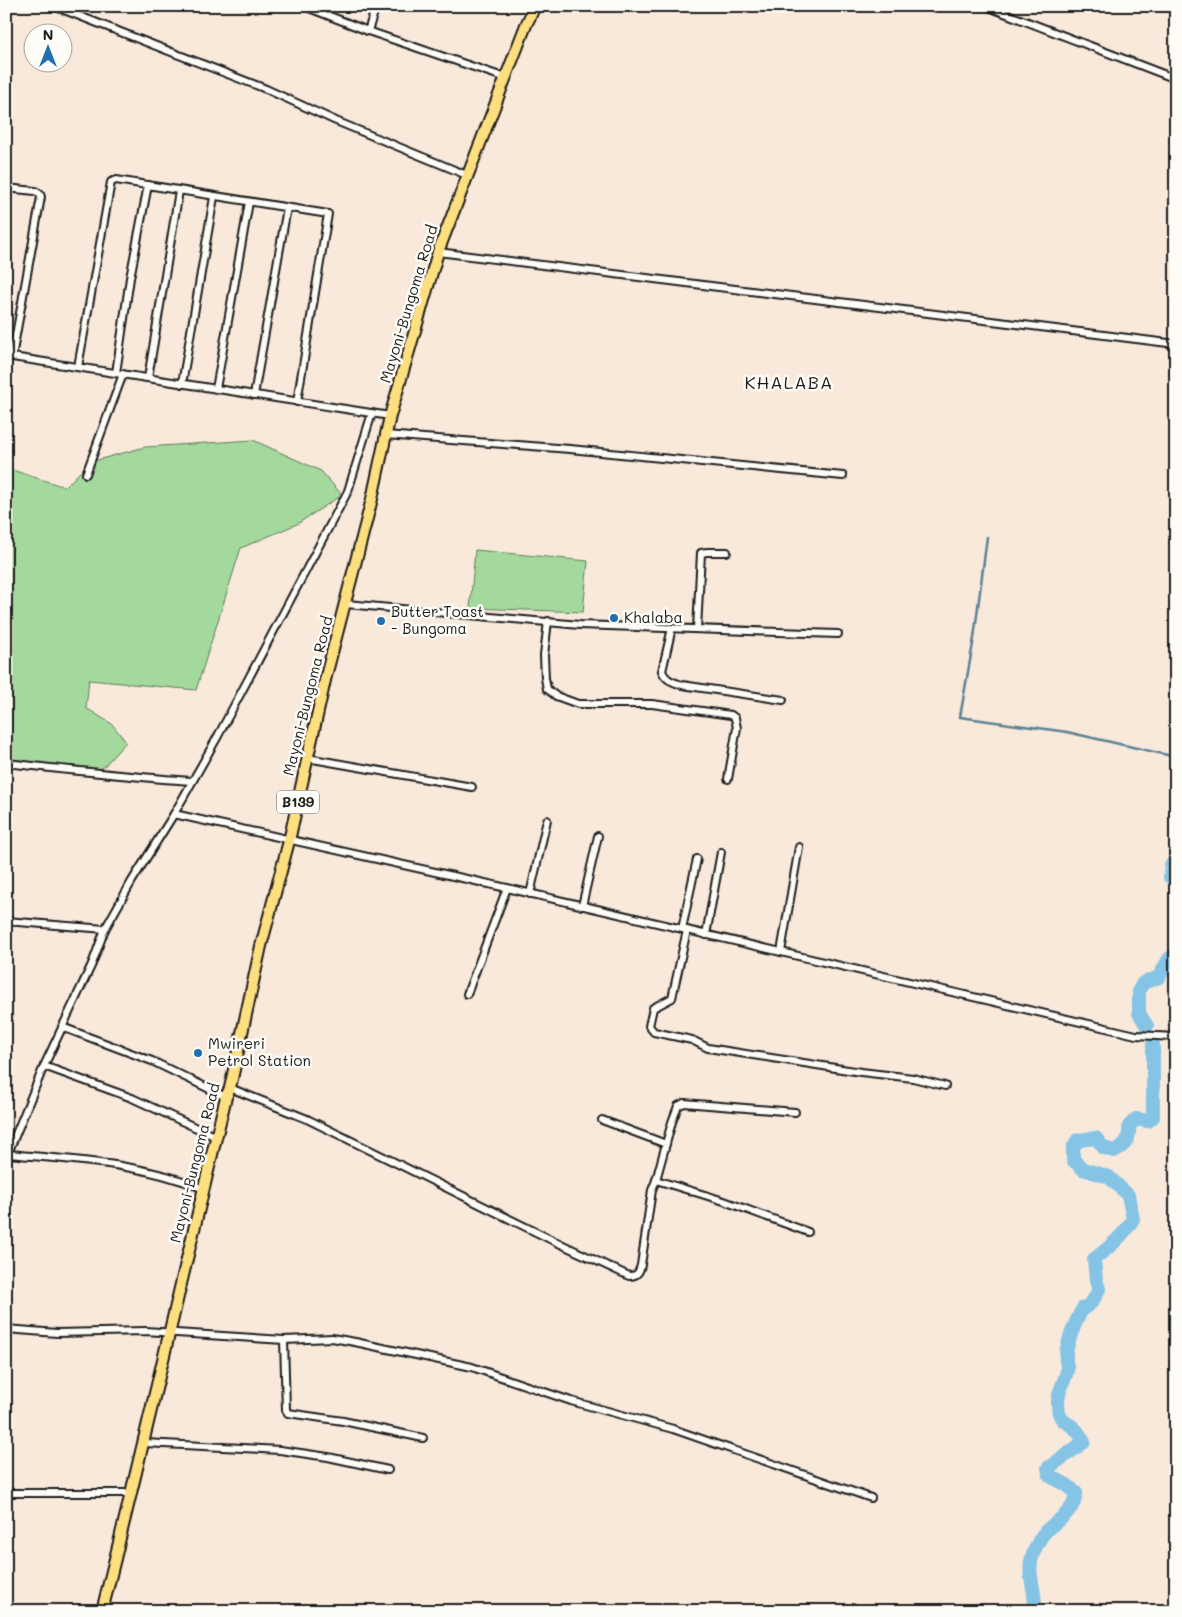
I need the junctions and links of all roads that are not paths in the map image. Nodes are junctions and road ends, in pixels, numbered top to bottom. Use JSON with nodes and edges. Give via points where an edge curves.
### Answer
{"nodes":[{"id":1,"x":54,"y":6,"type":"edge"},
{"id":2,"x":304,"y":6,"type":"edge"},
{"id":3,"x":376,"y":6,"type":"edge"},
{"id":4,"x":535,"y":6,"type":"edge"},
{"id":5,"x":986,"y":6,"type":"edge"},
{"id":6,"x":368,"y":32,"type":"junction"},
{"id":7,"x":506,"y":78,"type":"junction"},
{"id":8,"x":1176,"y":79,"type":"edge"},
{"id":9,"x":469,"y":176,"type":"junction"},
{"id":10,"x":148,"y":184,"type":"junction"},
{"id":11,"x":6,"y":188,"type":"edge"},
{"id":12,"x":179,"y":191,"type":"junction"},
{"id":13,"x":214,"y":197,"type":"junction"},
{"id":14,"x":249,"y":202,"type":"junction"},
{"id":15,"x":287,"y":208,"type":"junction"},
{"id":16,"x":438,"y":252,"type":"junction"},
{"id":17,"x":1176,"y":344,"type":"edge"},
{"id":18,"x":9,"y":356,"type":"edge"},
{"id":19,"x":78,"y":367,"type":"junction"},
{"id":20,"x":120,"y":373,"type":"junction"},
{"id":21,"x":148,"y":378,"type":"junction"},
{"id":22,"x":182,"y":384,"type":"junction"},
{"id":23,"x":216,"y":389,"type":"junction"},
{"id":24,"x":254,"y":395,"type":"junction"},
{"id":25,"x":297,"y":402,"type":"junction"},
{"id":26,"x":372,"y":413,"type":"junction"},
{"id":27,"x":390,"y":416,"type":"junction"},
{"id":28,"x":385,"y":435,"type":"junction"},
{"id":29,"x":86,"y":474,"type":"dead end"},
{"id":30,"x":843,"y":476,"type":"dead end"},
{"id":31,"x":727,"y":552,"type":"dead end"},
{"id":32,"x":346,"y":604,"type":"junction"},
{"id":33,"x":548,"y":621,"type":"junction"},
{"id":34,"x":672,"y":628,"type":"junction"},
{"id":35,"x":697,"y":629,"type":"junction"},
{"id":36,"x":838,"y":634,"type":"dead end"},
{"id":37,"x":783,"y":700,"type":"dead end"},
{"id":38,"x":307,"y":758,"type":"junction"},
{"id":39,"x":6,"y":763,"type":"edge"},
{"id":40,"x":728,"y":779,"type":"dead end"},
{"id":41,"x":192,"y":781,"type":"junction"},
{"id":42,"x":472,"y":787,"type":"dead end"},
{"id":43,"x":174,"y":814,"type":"junction"},
{"id":44,"x":547,"y":820,"type":"dead end"},
{"id":45,"x":598,"y":836,"type":"dead end"},
{"id":46,"x":289,"y":841,"type":"junction"},
{"id":47,"x":799,"y":847,"type":"dead end"},
{"id":48,"x":721,"y":852,"type":"dead end"},
{"id":49,"x":697,"y":859,"type":"dead end"},
{"id":50,"x":508,"y":888,"type":"junction"},
{"id":51,"x":530,"y":894,"type":"junction"},
{"id":52,"x":582,"y":906,"type":"junction"},
{"id":53,"x":6,"y":921,"type":"edge"},
{"id":54,"x":105,"y":929,"type":"junction"},
{"id":55,"x":684,"y":930,"type":"junction"},
{"id":56,"x":706,"y":935,"type":"junction"},
{"id":57,"x":781,"y":952,"type":"junction"},
{"id":58,"x":467,"y":994,"type":"dead end"},
{"id":59,"x":62,"y":1028,"type":"junction"},
{"id":60,"x":1176,"y":1037,"type":"edge"},
{"id":61,"x":44,"y":1066,"type":"junction"},
{"id":62,"x":945,"y":1086,"type":"dead end"},
{"id":63,"x":228,"y":1093,"type":"junction"},
{"id":64,"x":795,"y":1112,"type":"dead end"},
{"id":65,"x":602,"y":1120,"type":"dead end"},
{"id":66,"x":216,"y":1136,"type":"junction"},
{"id":67,"x":666,"y":1144,"type":"junction"},
{"id":68,"x":7,"y":1156,"type":"edge"},
{"id":69,"x":656,"y":1180,"type":"junction"},
{"id":70,"x":204,"y":1189,"type":"junction"},
{"id":71,"x":808,"y":1232,"type":"dead end"},
{"id":72,"x":6,"y":1329,"type":"edge"},
{"id":73,"x":171,"y":1332,"type":"junction"},
{"id":74,"x":284,"y":1340,"type":"junction"},
{"id":75,"x":423,"y":1438,"type":"dead end"},
{"id":76,"x":144,"y":1443,"type":"junction"},
{"id":77,"x":388,"y":1470,"type":"dead end"},
{"id":78,"x":6,"y":1493,"type":"edge"},
{"id":79,"x":130,"y":1493,"type":"junction"},
{"id":80,"x":871,"y":1498,"type":"dead end"},
{"id":81,"x":102,"y":1611,"type":"edge"}],
"edges":[{"from":1,"to":9,"type":"street","via":[[266,89]]},
{"from":2,"to":6,"type":"street"},
{"from":3,"to":6,"type":"street"},
{"from":4,"to":7,"type":"main road","name":"Mayoni-Bungoma Road","number":"B139"},
{"from":5,"to":8,"type":"street"},
{"from":6,"to":7,"type":"street"},
{"from":7,"to":9,"type":"main road","name":"Mayoni-Bungoma Road","number":"B139"},
{"from":9,"to":16,"type":"main road","name":"Mayoni-Bungoma Road","number":"B139"},
{"from":10,"to":12,"type":"street"},
{"from":10,"to":19,"type":"street","via":[[110,182]]},
{"from":10,"to":20,"type":"street","via":[[130,278]]},
{"from":11,"to":18,"type":"street","via":[[35,191],[41,197]]},
{"from":12,"to":13,"type":"street"},
{"from":12,"to":21,"type":"street"},
{"from":13,"to":14,"type":"street"},
{"from":13,"to":22,"type":"street"},
{"from":14,"to":15,"type":"street"},
{"from":14,"to":23,"type":"street"},
{"from":15,"to":24,"type":"street"},
{"from":15,"to":25,"type":"street","via":[[328,216]]},
{"from":16,"to":17,"type":"street"},
{"from":16,"to":27,"type":"main road","name":"Mayoni-Bungoma Road","number":"B139"},
{"from":18,"to":19,"type":"street"},
{"from":19,"to":20,"type":"street"},
{"from":20,"to":21,"type":"street"},
{"from":20,"to":29,"type":"street"},
{"from":21,"to":22,"type":"street"},
{"from":22,"to":23,"type":"street"},
{"from":23,"to":24,"type":"street"},
{"from":24,"to":25,"type":"street"},
{"from":25,"to":26,"type":"street"},
{"from":26,"to":27,"type":"street"},
{"from":26,"to":41,"type":"street","via":[[348,491]]},
{"from":27,"to":28,"type":"main road","name":"Mayoni-Bungoma Road","number":"B139"},
{"from":28,"to":30,"type":"street","via":[[570,449]]},
{"from":28,"to":32,"type":"main road","name":"Mayoni-Bungoma Road","number":"B139"},
{"from":31,"to":35,"type":"street","via":[[701,553]]},
{"from":32,"to":33,"type":"street"},
{"from":32,"to":38,"type":"main road","name":"Mayoni-Bungoma Road","number":"B139"},
{"from":33,"to":34,"type":"street"},
{"from":33,"to":40,"type":"street","via":[[544,655],[547,689],[578,704],[652,704],[731,715],[737,728]]},
{"from":34,"to":35,"type":"street"},
{"from":34,"to":37,"type":"street","via":[[662,672],[670,681]]},
{"from":35,"to":36,"type":"street"},
{"from":38,"to":42,"type":"street"},
{"from":38,"to":46,"type":"main road","name":"Mayoni-Bungoma Road","number":"B139"},
{"from":39,"to":41,"type":"street","via":[[112,776]]},
{"from":41,"to":43,"type":"street"},
{"from":43,"to":46,"type":"street"},
{"from":43,"to":54,"type":"street"},
{"from":44,"to":51,"type":"street"},
{"from":45,"to":52,"type":"street"},
{"from":46,"to":50,"type":"street"},
{"from":46,"to":63,"type":"main road","name":"Mayoni-Bungoma Road","number":"B139","via":[[260,946]]},
{"from":47,"to":57,"type":"street"},
{"from":48,"to":56,"type":"street"},
{"from":49,"to":55,"type":"street"},
{"from":50,"to":51,"type":"street"},
{"from":50,"to":58,"type":"street"},
{"from":51,"to":52,"type":"street"},
{"from":52,"to":55,"type":"street"},
{"from":53,"to":54,"type":"street"},
{"from":54,"to":59,"type":"street"},
{"from":55,"to":56,"type":"street"},
{"from":55,"to":62,"type":"street","via":[[672,998],[651,1010],[649,1026],[654,1032],[692,1040],[708,1048],[913,1078]]},
{"from":56,"to":57,"type":"street"},
{"from":57,"to":60,"type":"street","via":[[1136,1035]]},
{"from":59,"to":61,"type":"street"},
{"from":59,"to":63,"type":"street"},
{"from":61,"to":66,"type":"street","via":[[132,1098]]},
{"from":61,"to":68,"type":"street"},
{"from":63,"to":66,"type":"main road","name":"Mayoni-Bungoma Road","number":"B139"},
{"from":63,"to":69,"type":"street","via":[[315,1123],[629,1276],[638,1274],[642,1266]]},
{"from":64,"to":67,"type":"street","via":[[684,1103],[678,1106]]},
{"from":65,"to":67,"type":"street"},
{"from":66,"to":70,"type":"main road","name":"Mayoni-Bungoma Road","number":"B139"},
{"from":67,"to":69,"type":"street"},
{"from":68,"to":70,"type":"street","via":[[95,1161],[179,1179]]},
{"from":69,"to":71,"type":"street"},
{"from":70,"to":73,"type":"main road","name":"Mayoni-Bungoma Road","number":"B139","via":[[186,1255]]},
{"from":72,"to":73,"type":"street","via":[[57,1333]]},
{"from":73,"to":74,"type":"street"},
{"from":73,"to":76,"type":"main road","name":"Mayoni-Bungoma Road","number":"B139"},
{"from":74,"to":75,"type":"street","via":[[288,1413]]},
{"from":74,"to":80,"type":"street","via":[[332,1338],[472,1368],[571,1401],[673,1429]]},
{"from":76,"to":77,"type":"street","via":[[280,1450]]},
{"from":76,"to":79,"type":"main road","name":"Mayoni-Bungoma Road","number":"B139"},
{"from":78,"to":79,"type":"street"},
{"from":79,"to":81,"type":"main road","name":"Mayoni-Bungoma Road","number":"B139"}]}
